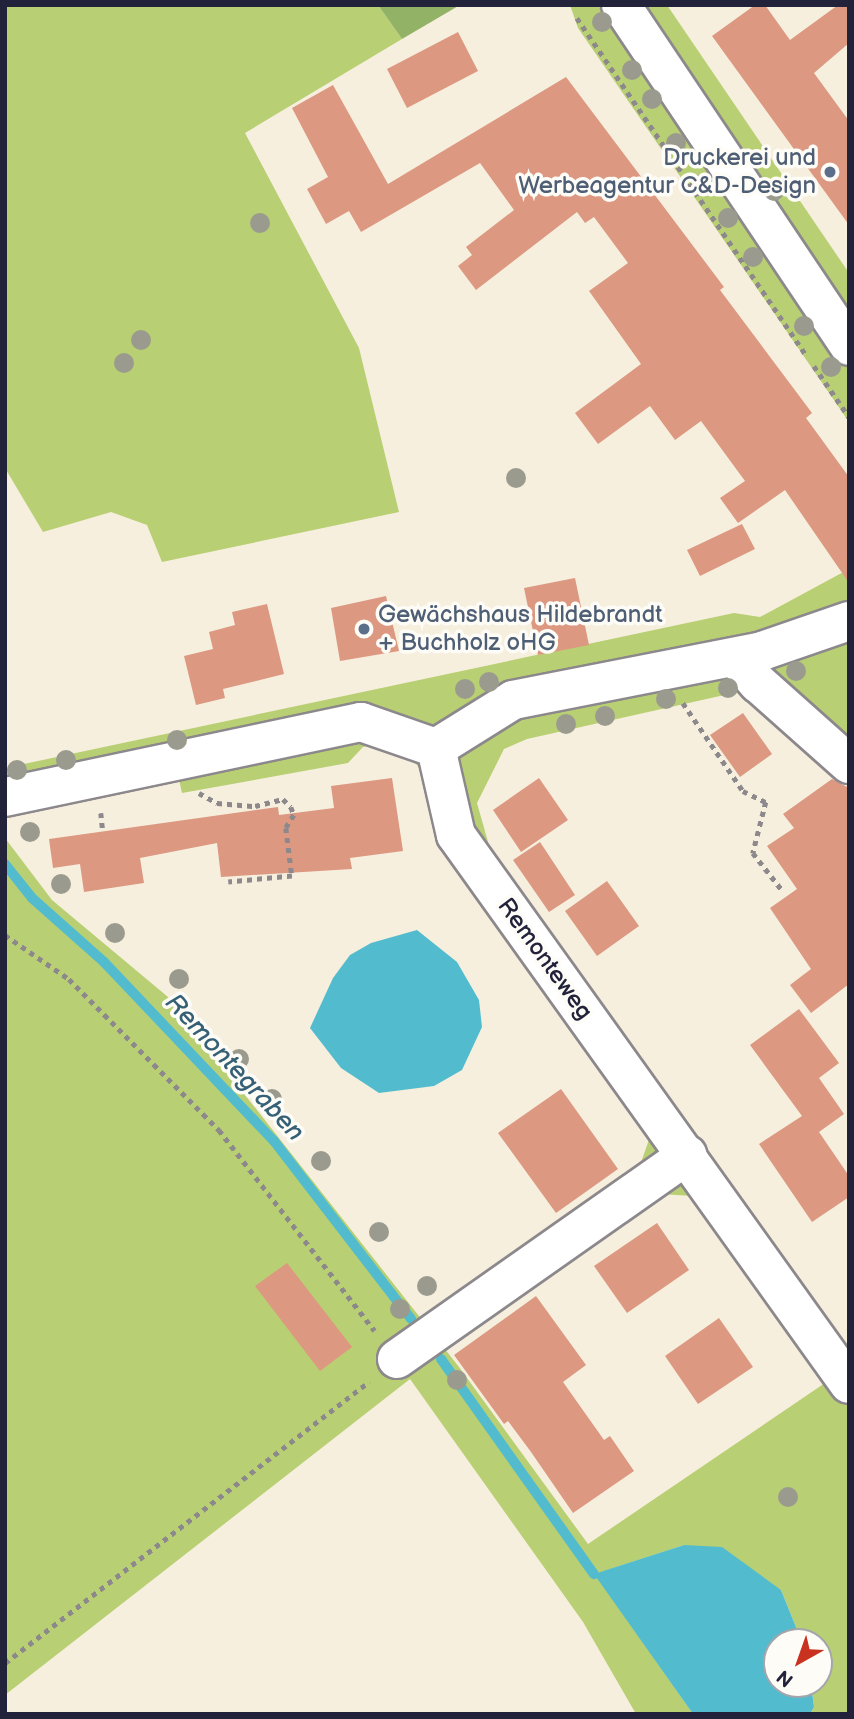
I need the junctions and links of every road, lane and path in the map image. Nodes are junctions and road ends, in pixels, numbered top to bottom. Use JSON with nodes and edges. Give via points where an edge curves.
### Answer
{"nodes":[{"id":1,"x":621,"y":5,"type":"edge"},
{"id":2,"x":577,"y":19,"type":"dead end"},
{"id":3,"x":846,"y":338,"type":"edge"},
{"id":4,"x":849,"y":417,"type":"edge"},
{"id":5,"x":849,"y":621,"type":"edge"},
{"id":6,"x":735,"y":657,"type":"junction"},
{"id":7,"x":672,"y":668,"type":"junction"},
{"id":8,"x":436,"y":748,"type":"junction"},
{"id":9,"x":849,"y":764,"type":"edge"},
{"id":10,"x":195,"y":791,"type":"dead end"},
{"id":11,"x":20,"y":794,"type":"edge"},
{"id":12,"x":228,"y":882,"type":"dead end"},
{"id":13,"x":782,"y":890,"type":"dead end"},
{"id":14,"x":5,"y":935,"type":"edge"},
{"id":15,"x":687,"y":1155,"type":"junction"},
{"id":16,"x":397,"y":1359,"type":"junction"},
{"id":17,"x":849,"y":1384,"type":"edge"},
{"id":18,"x":5,"y":1663,"type":"edge"}],
"edges":[{"from":1,"to":3,"type":"street"},
{"from":2,"to":4,"type":"path"},
{"from":5,"to":6,"type":"street"},
{"from":6,"to":7,"type":"street"},
{"from":6,"to":9,"type":"street"},
{"from":7,"to":8,"type":"street","via":[[513,701]]},
{"from":7,"to":13,"type":"path","via":[[683,705],[705,739],[743,791],[766,803],[753,853]]},
{"from":8,"to":11,"type":"street","via":[[361,722]]},
{"from":8,"to":15,"type":"street","name":"Remonteweg","via":[[456,835]]},
{"from":10,"to":12,"type":"path","via":[[240,809],[283,799],[291,807],[294,816],[286,828],[292,876]]},
{"from":14,"to":16,"type":"path","via":[[69,979],[219,1130]]},
{"from":15,"to":16,"type":"street"},
{"from":15,"to":17,"type":"street","name":"Remonteweg"},
{"from":16,"to":18,"type":"path"}]}
